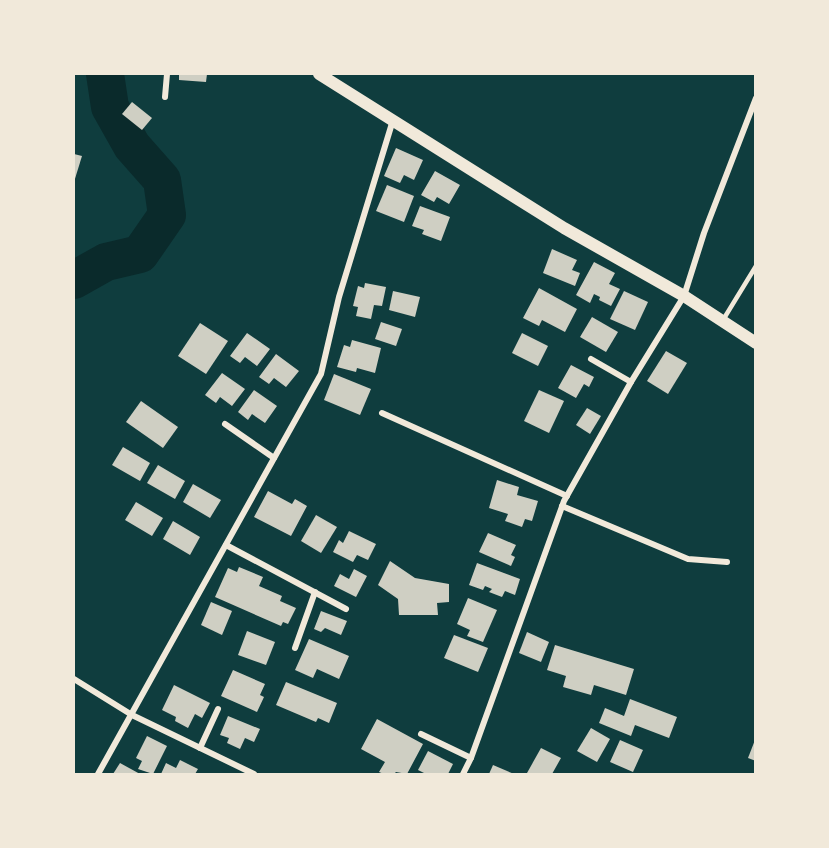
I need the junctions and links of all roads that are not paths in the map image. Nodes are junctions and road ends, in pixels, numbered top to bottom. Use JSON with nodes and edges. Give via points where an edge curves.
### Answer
{"nodes":[{"id":1,"x":167,"y":74,"type":"edge"},
{"id":2,"x":319,"y":74,"type":"edge"},
{"id":3,"x":165,"y":97,"type":"dead end"},
{"id":4,"x":756,"y":98,"type":"edge"},
{"id":5,"x":393,"y":120,"type":"junction"},
{"id":6,"x":756,"y":266,"type":"edge"},
{"id":7,"x":684,"y":296,"type":"junction"},
{"id":8,"x":723,"y":321,"type":"junction"},
{"id":9,"x":756,"y":343,"type":"edge"},
{"id":10,"x":591,"y":359,"type":"dead end"},
{"id":11,"x":631,"y":382,"type":"junction"},
{"id":12,"x":382,"y":413,"type":"dead end"},
{"id":13,"x":225,"y":424,"type":"dead end"},
{"id":14,"x":274,"y":458,"type":"junction"},
{"id":15,"x":567,"y":496,"type":"junction"},
{"id":16,"x":562,"y":506,"type":"junction"},
{"id":17,"x":226,"y":545,"type":"junction"},
{"id":18,"x":727,"y":562,"type":"dead end"},
{"id":19,"x":315,"y":592,"type":"junction"},
{"id":20,"x":346,"y":609,"type":"dead end"},
{"id":21,"x":295,"y":648,"type":"dead end"},
{"id":22,"x":74,"y":679,"type":"edge"},
{"id":23,"x":218,"y":709,"type":"dead end"},
{"id":24,"x":132,"y":715,"type":"junction"},
{"id":25,"x":421,"y":734,"type":"dead end"},
{"id":26,"x":200,"y":748,"type":"junction"},
{"id":27,"x":471,"y":758,"type":"junction"},
{"id":28,"x":98,"y":774,"type":"edge"},
{"id":29,"x":254,"y":774,"type":"edge"},
{"id":30,"x":463,"y":774,"type":"edge"}],
"edges":[{"from":1,"to":3,"type":"street"},
{"from":2,"to":5,"type":"main road"},
{"from":4,"to":7,"type":"street"},
{"from":5,"to":7,"type":"main road","via":[[564,228]]},
{"from":5,"to":14,"type":"street","via":[[339,297],[321,374]]},
{"from":6,"to":8,"type":"lane"},
{"from":7,"to":8,"type":"main road"},
{"from":7,"to":11,"type":"street"},
{"from":8,"to":9,"type":"main road"},
{"from":10,"to":11,"type":"street"},
{"from":11,"to":15,"type":"street"},
{"from":12,"to":15,"type":"street"},
{"from":13,"to":14,"type":"street"},
{"from":14,"to":17,"type":"street"},
{"from":15,"to":16,"type":"street"},
{"from":16,"to":18,"type":"street","via":[[688,560]]},
{"from":16,"to":27,"type":"street"},
{"from":17,"to":19,"type":"street"},
{"from":17,"to":24,"type":"street"},
{"from":19,"to":20,"type":"street"},
{"from":19,"to":21,"type":"street"},
{"from":22,"to":24,"type":"street"},
{"from":23,"to":26,"type":"street"},
{"from":24,"to":26,"type":"street"},
{"from":24,"to":28,"type":"street"},
{"from":25,"to":27,"type":"street"},
{"from":26,"to":29,"type":"street"},
{"from":27,"to":30,"type":"street"}]}
